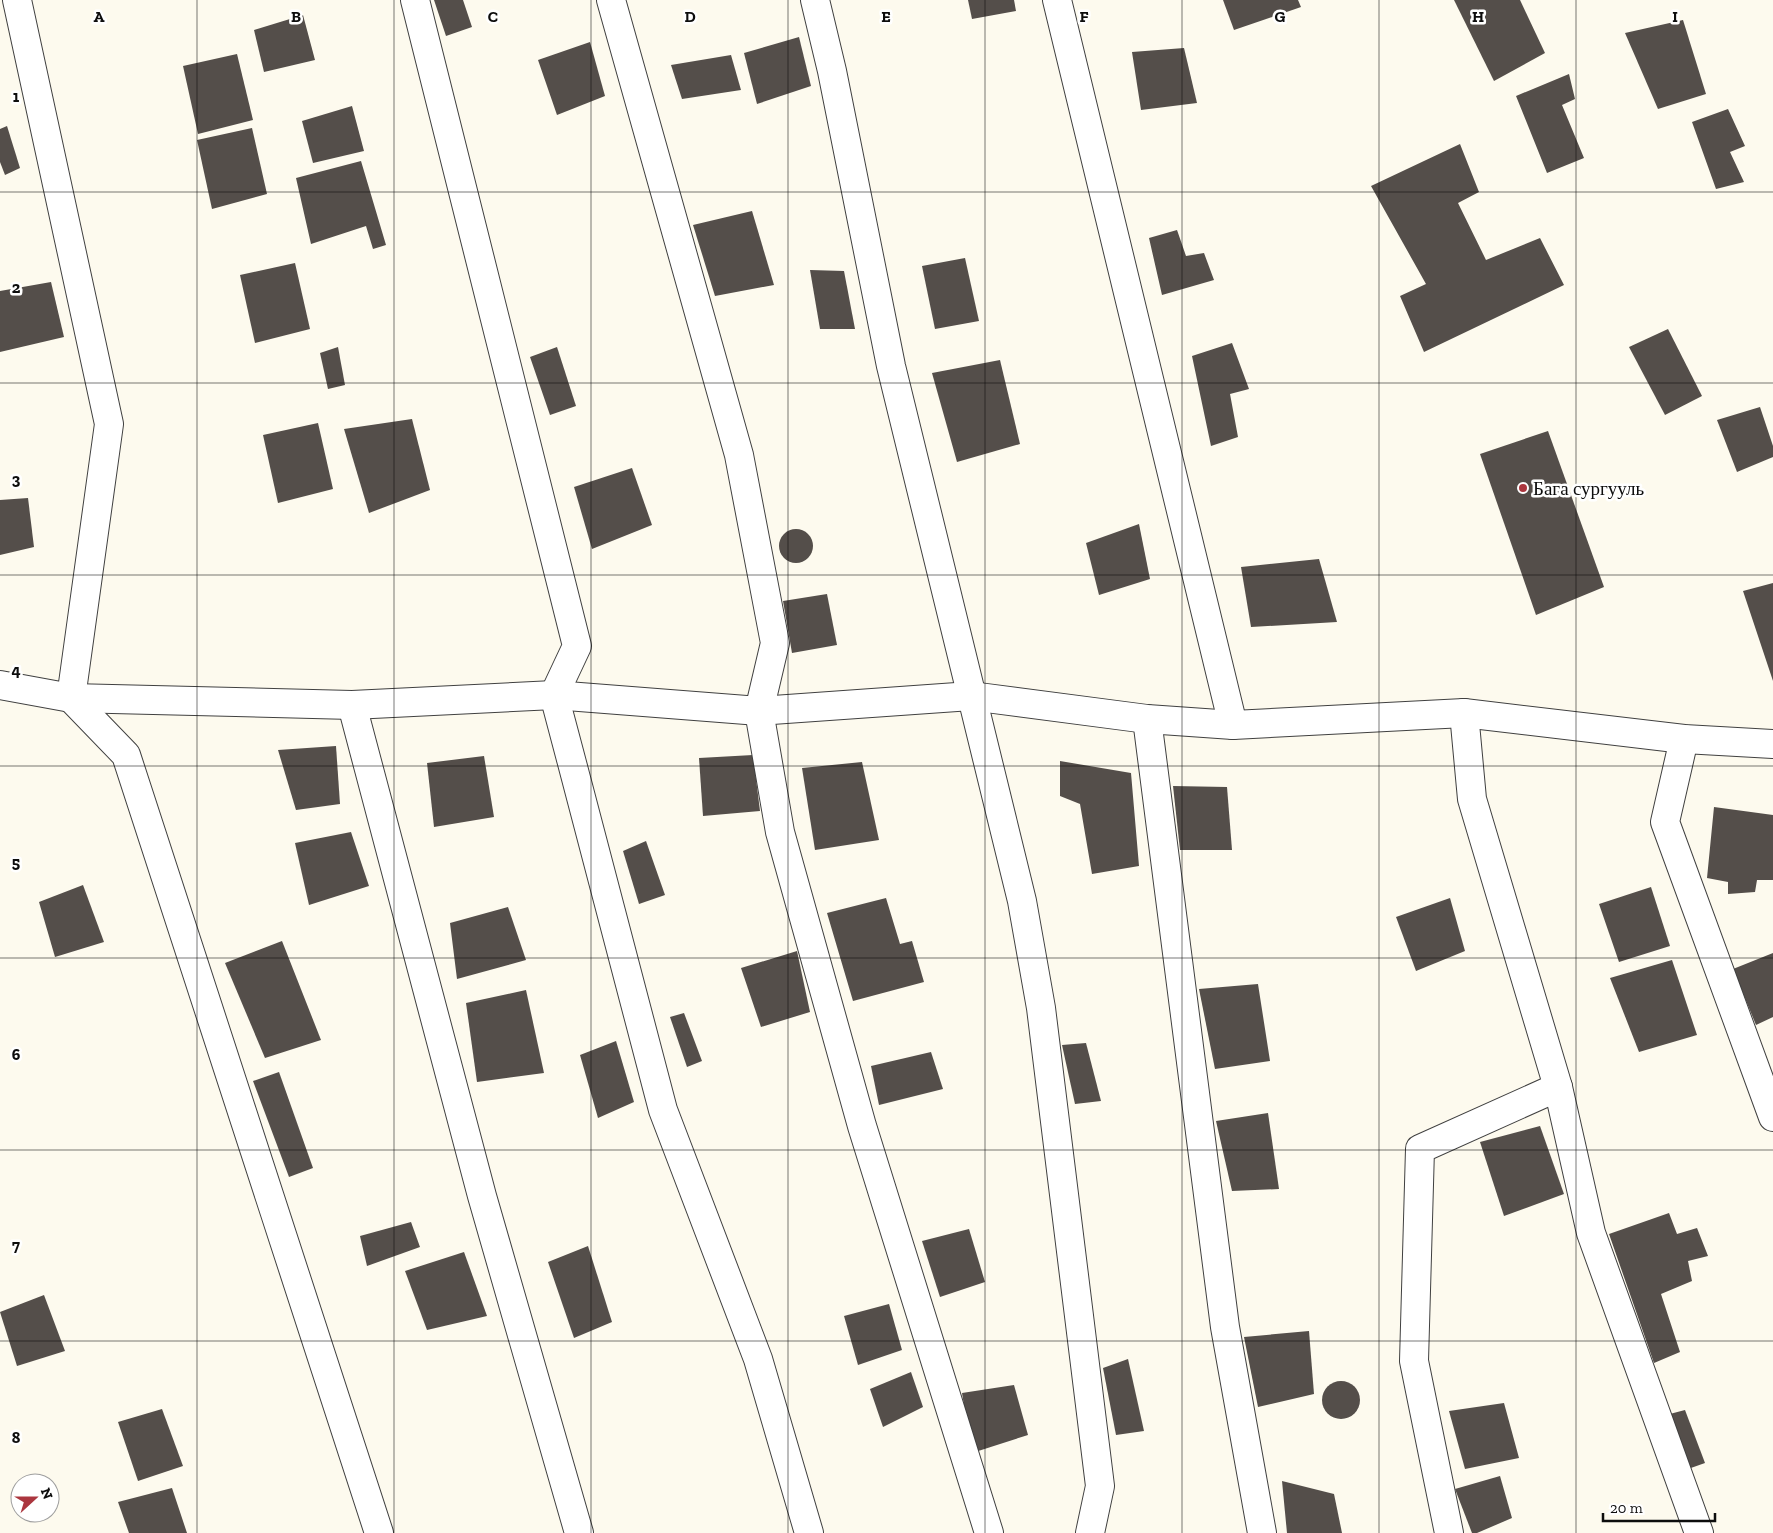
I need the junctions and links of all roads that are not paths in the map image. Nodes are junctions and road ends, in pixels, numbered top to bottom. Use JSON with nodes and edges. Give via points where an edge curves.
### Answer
{"nodes":[{"id":1,"x":17,"y":0,"type":"edge"},
{"id":2,"x":415,"y":0,"type":"edge"},
{"id":3,"x":610,"y":0,"type":"edge"},
{"id":4,"x":815,"y":0,"type":"edge"},
{"id":5,"x":1057,"y":0,"type":"edge"},
{"id":6,"x":0,"y":685,"type":"edge"},
{"id":7,"x":554,"y":695,"type":"junction"},
{"id":8,"x":971,"y":696,"type":"junction"},
{"id":9,"x":71,"y":698,"type":"junction"},
{"id":10,"x":352,"y":705,"type":"junction"},
{"id":11,"x":759,"y":711,"type":"junction"},
{"id":12,"x":1464,"y":713,"type":"junction"},
{"id":13,"x":1147,"y":719,"type":"junction"},
{"id":14,"x":1233,"y":725,"type":"junction"},
{"id":15,"x":1684,"y":739,"type":"junction"},
{"id":16,"x":1773,"y":744,"type":"edge"},
{"id":17,"x":1558,"y":1087,"type":"junction"},
{"id":18,"x":1773,"y":1117,"type":"edge"},
{"id":19,"x":378,"y":1533,"type":"edge"},
{"id":20,"x":579,"y":1533,"type":"edge"},
{"id":21,"x":809,"y":1533,"type":"edge"},
{"id":22,"x":990,"y":1533,"type":"edge"},
{"id":23,"x":1090,"y":1533,"type":"edge"},
{"id":24,"x":1262,"y":1533,"type":"edge"},
{"id":25,"x":1449,"y":1533,"type":"edge"},
{"id":26,"x":1699,"y":1533,"type":"edge"}],
"edges":[{"from":1,"to":9,"type":"street","via":[[109,424]]},
{"from":2,"to":7,"type":"street","via":[[577,646]]},
{"from":3,"to":11,"type":"street","via":[[739,455],[775,643]]},
{"from":4,"to":8,"type":"street","via":[[891,366]]},
{"from":5,"to":14,"type":"street"},
{"from":6,"to":9,"type":"street"},
{"from":7,"to":10,"type":"street"},
{"from":7,"to":11,"type":"street"},
{"from":7,"to":21,"type":"street","via":[[663,1110],[758,1359]]},
{"from":8,"to":11,"type":"street"},
{"from":8,"to":13,"type":"street"},
{"from":8,"to":23,"type":"street","via":[[1022,901],[1041,1008],[1100,1486]]},
{"from":9,"to":10,"type":"street"},
{"from":9,"to":19,"type":"street","via":[[126,755]]},
{"from":10,"to":20,"type":"street","via":[[482,1196]]},
{"from":11,"to":22,"type":"street","via":[[780,832],[862,1126]]},
{"from":12,"to":14,"type":"street"},
{"from":12,"to":15,"type":"street"},
{"from":12,"to":17,"type":"street","via":[[1472,799]]},
{"from":13,"to":14,"type":"street"},
{"from":13,"to":24,"type":"street","via":[[1225,1327]]},
{"from":15,"to":16,"type":"street"},
{"from":15,"to":18,"type":"street","via":[[1665,822]]},
{"from":17,"to":25,"type":"street","via":[[1420,1149],[1414,1361]]},
{"from":17,"to":26,"type":"street","via":[[1591,1232]]}]}
